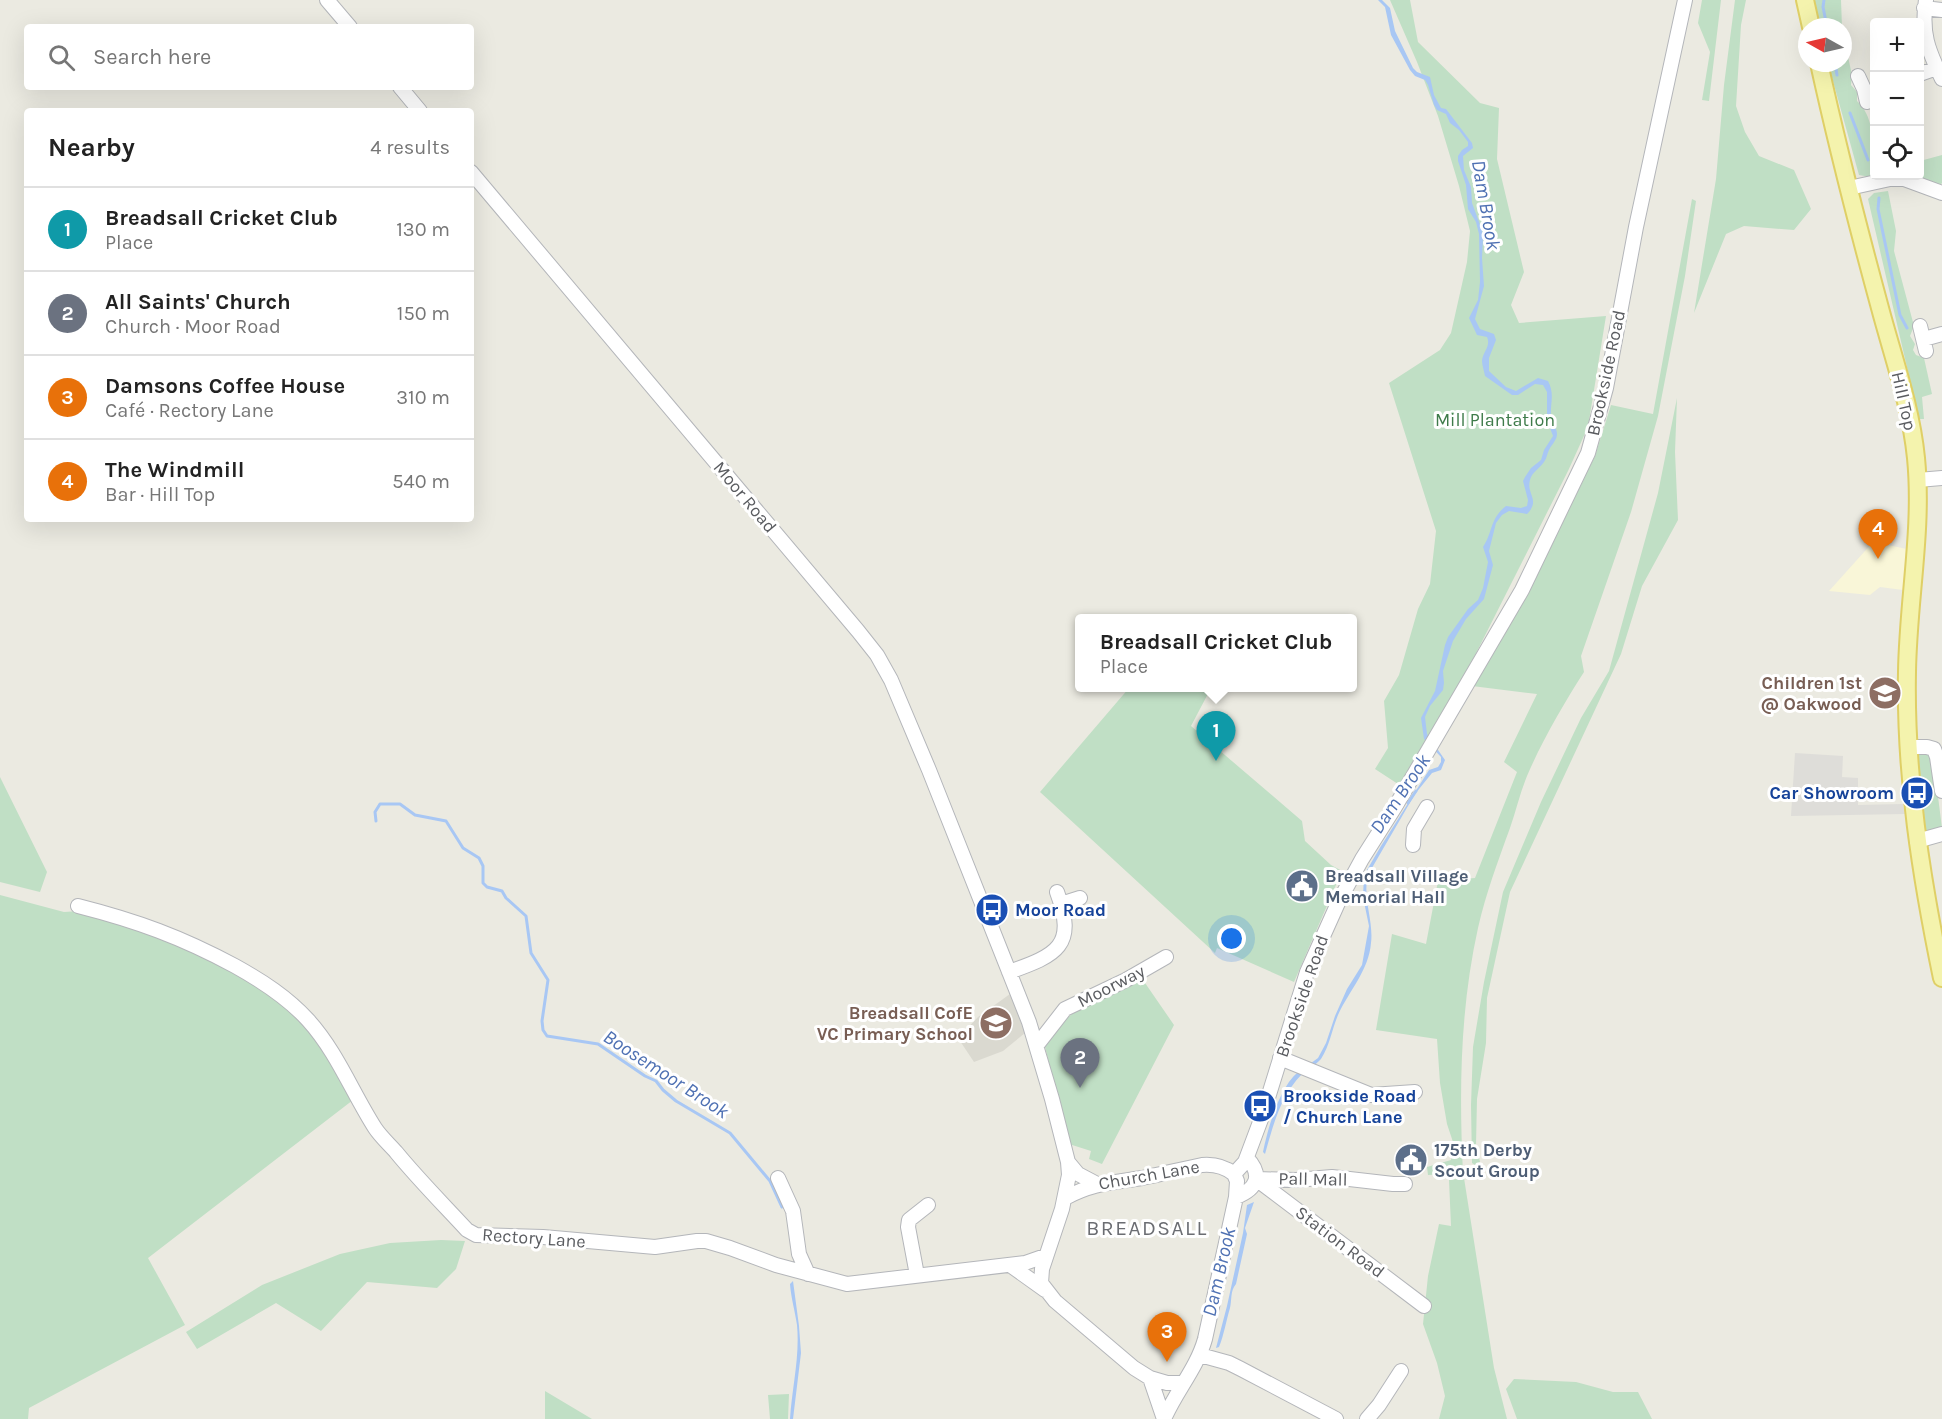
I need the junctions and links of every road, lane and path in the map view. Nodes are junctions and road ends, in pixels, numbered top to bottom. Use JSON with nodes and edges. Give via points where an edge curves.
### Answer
{"nodes":[{"id":1,"x":327,"y":0,"type":"edge"},
{"id":2,"x":1685,"y":0,"type":"edge"},
{"id":3,"x":1805,"y":0,"type":"edge"},
{"id":4,"x":1925,"y":4,"type":"edge"},
{"id":5,"x":1942,"y":10,"type":"edge"},
{"id":6,"x":1809,"y":18,"type":"edge"},
{"id":7,"x":347,"y":24,"type":"edge"},
{"id":8,"x":1821,"y":72,"type":"edge"},
{"id":9,"x":1939,"y":74,"type":"edge"},
{"id":10,"x":1858,"y":76,"type":"dead end"},
{"id":11,"x":402,"y":90,"type":"edge"},
{"id":12,"x":1868,"y":92,"type":"edge"},
{"id":13,"x":418,"y":108,"type":"edge"},
{"id":14,"x":474,"y":176,"type":"edge"},
{"id":15,"x":1849,"y":188,"type":"junction"},
{"id":16,"x":1942,"y":193,"type":"edge"},
{"id":17,"x":1942,"y":334,"type":"edge"},
{"id":18,"x":1923,"y":339,"type":"dead end"},
{"id":19,"x":1942,"y":477,"type":"edge"},
{"id":20,"x":1918,"y":480,"type":"junction"},
{"id":21,"x":1909,"y":747,"type":"junction"},
{"id":22,"x":1942,"y":791,"type":"edge"},
{"id":23,"x":1427,"y":807,"type":"dead end"},
{"id":24,"x":1402,"y":818,"type":"junction"},
{"id":25,"x":1942,"y":834,"type":"edge"},
{"id":26,"x":1917,"y":841,"type":"junction"},
{"id":27,"x":1413,"y":845,"type":"dead end"},
{"id":28,"x":1080,"y":898,"type":"dead end"},
{"id":29,"x":78,"y":906,"type":"dead end"},
{"id":30,"x":1166,"y":957,"type":"dead end"},
{"id":31,"x":1010,"y":972,"type":"junction"},
{"id":32,"x":1942,"y":978,"type":"edge"},
{"id":33,"x":1037,"y":1045,"type":"junction"},
{"id":34,"x":1280,"y":1058,"type":"junction"},
{"id":35,"x":1415,"y":1092,"type":"dead end"},
{"id":36,"x":1247,"y":1158,"type":"junction"},
{"id":37,"x":1068,"y":1162,"type":"junction"},
{"id":38,"x":1234,"y":1174,"type":"junction"},
{"id":39,"x":777,"y":1178,"type":"dead end"},
{"id":40,"x":1256,"y":1179,"type":"junction"},
{"id":41,"x":1097,"y":1184,"type":"junction"},
{"id":42,"x":1405,"y":1184,"type":"dead end"},
{"id":43,"x":1236,"y":1197,"type":"junction"},
{"id":44,"x":1065,"y":1198,"type":"junction"},
{"id":45,"x":928,"y":1204,"type":"dead end"},
{"id":46,"x":798,"y":1244,"type":"junction"},
{"id":47,"x":1046,"y":1256,"type":"junction"},
{"id":48,"x":1010,"y":1264,"type":"junction"},
{"id":49,"x":781,"y":1266,"type":"junction"},
{"id":50,"x":808,"y":1274,"type":"junction"},
{"id":51,"x":916,"y":1275,"type":"junction"},
{"id":52,"x":1045,"y":1290,"type":"junction"},
{"id":53,"x":1424,"y":1306,"type":"dead end"},
{"id":54,"x":1200,"y":1355,"type":"junction"},
{"id":55,"x":1401,"y":1371,"type":"dead end"},
{"id":56,"x":1150,"y":1378,"type":"junction"},
{"id":57,"x":1180,"y":1388,"type":"junction"},
{"id":58,"x":1164,"y":1419,"type":"edge"},
{"id":59,"x":1336,"y":1419,"type":"edge"},
{"id":60,"x":1367,"y":1419,"type":"edge"}],
"edges":[{"from":1,"to":7,"type":"street"},
{"from":2,"to":24,"type":"street","name":"Brookside Road","via":[[1606,388],[1588,453],[1522,590],[1428,750]]},
{"from":3,"to":6,"type":"main road"},
{"from":4,"to":5,"type":"street"},
{"from":4,"to":9,"type":"street","via":[[1925,38]]},
{"from":8,"to":15,"type":"main road","name":"Hill Top"},
{"from":10,"to":12,"type":"street"},
{"from":11,"to":13,"type":"street"},
{"from":14,"to":31,"type":"street","name":"Moor Road","via":[[877,655],[930,770]]},
{"from":15,"to":16,"type":"street","via":[[1890,178]]},
{"from":15,"to":20,"type":"main road","name":"Hill Top","via":[[1909,418]]},
{"from":17,"to":18,"type":"street"},
{"from":19,"to":20,"type":"street"},
{"from":20,"to":21,"type":"main road","name":"Hill Top","via":[[1907,673]]},
{"from":21,"to":22,"type":"street","via":[[1931,747],[1936,752]]},
{"from":21,"to":26,"type":"main road","name":"Hill Top"},
{"from":23,"to":24,"type":"street","name":"Brookside Road"},
{"from":24,"to":27,"type":"street","name":"Brookside Road"},
{"from":24,"to":34,"type":"street","name":"Brookside Road","via":[[1355,870],[1320,941]]},
{"from":25,"to":26,"type":"street"},
{"from":26,"to":32,"type":"main road","name":"Hill Top"},
{"from":28,"to":31,"type":"street","via":[[1059,898],[1066,922],[1063,939],[1055,950],[1046,958]]},
{"from":29,"to":49,"type":"street","name":"Rectory Lane","via":[[184,940],[283,996],[324,1041],[376,1129],[417,1178],[476,1235],[543,1236],[655,1247],[697,1241]]},
{"from":30,"to":33,"type":"street","name":"Moorway","via":[[1065,1009]]},
{"from":31,"to":33,"type":"street","name":"Moor Road"},
{"from":33,"to":37,"type":"street","name":"Moor Road"},
{"from":34,"to":35,"type":"street","via":[[1371,1095]]},
{"from":34,"to":36,"type":"street","name":"Brookside Road"},
{"from":36,"to":38,"type":"street","name":"Brookside Road"},
{"from":36,"to":40,"type":"street","name":"Station Road","via":[[1256,1169]]},
{"from":37,"to":41,"type":"street","via":[[1078,1174]]},
{"from":37,"to":44,"type":"street","name":"Moor Road"},
{"from":38,"to":41,"type":"street","name":"Church Lane","via":[[1210,1164]]},
{"from":38,"to":43,"type":"street"},
{"from":39,"to":46,"type":"street","via":[[793,1211]]},
{"from":40,"to":42,"type":"street","name":"Pall Mall","via":[[1332,1177]]},
{"from":40,"to":43,"type":"street","via":[[1252,1189]]},
{"from":40,"to":53,"type":"street","name":"Station Road"},
{"from":41,"to":44,"type":"street","name":"Church Lane"},
{"from":43,"to":54,"type":"street"},
{"from":44,"to":47,"type":"street","name":"Moor Road"},
{"from":45,"to":51,"type":"street","via":[[909,1220]]},
{"from":46,"to":49,"type":"street"},
{"from":46,"to":50,"type":"street"},
{"from":47,"to":48,"type":"street","name":"Rectory Lane"},
{"from":47,"to":52,"type":"street","via":[[1040,1278]]},
{"from":48,"to":51,"type":"street","name":"Rectory Lane"},
{"from":48,"to":52,"type":"street"},
{"from":49,"to":50,"type":"street","name":"Rectory Lane"},
{"from":50,"to":51,"type":"street","name":"Rectory Lane","via":[[848,1284]]},
{"from":52,"to":56,"type":"street"},
{"from":54,"to":57,"type":"street"},
{"from":54,"to":59,"type":"street","via":[[1228,1363]]},
{"from":55,"to":60,"type":"street","via":[[1394,1395]]},
{"from":56,"to":57,"type":"street"},
{"from":56,"to":58,"type":"street"},
{"from":57,"to":58,"type":"street"}]}
